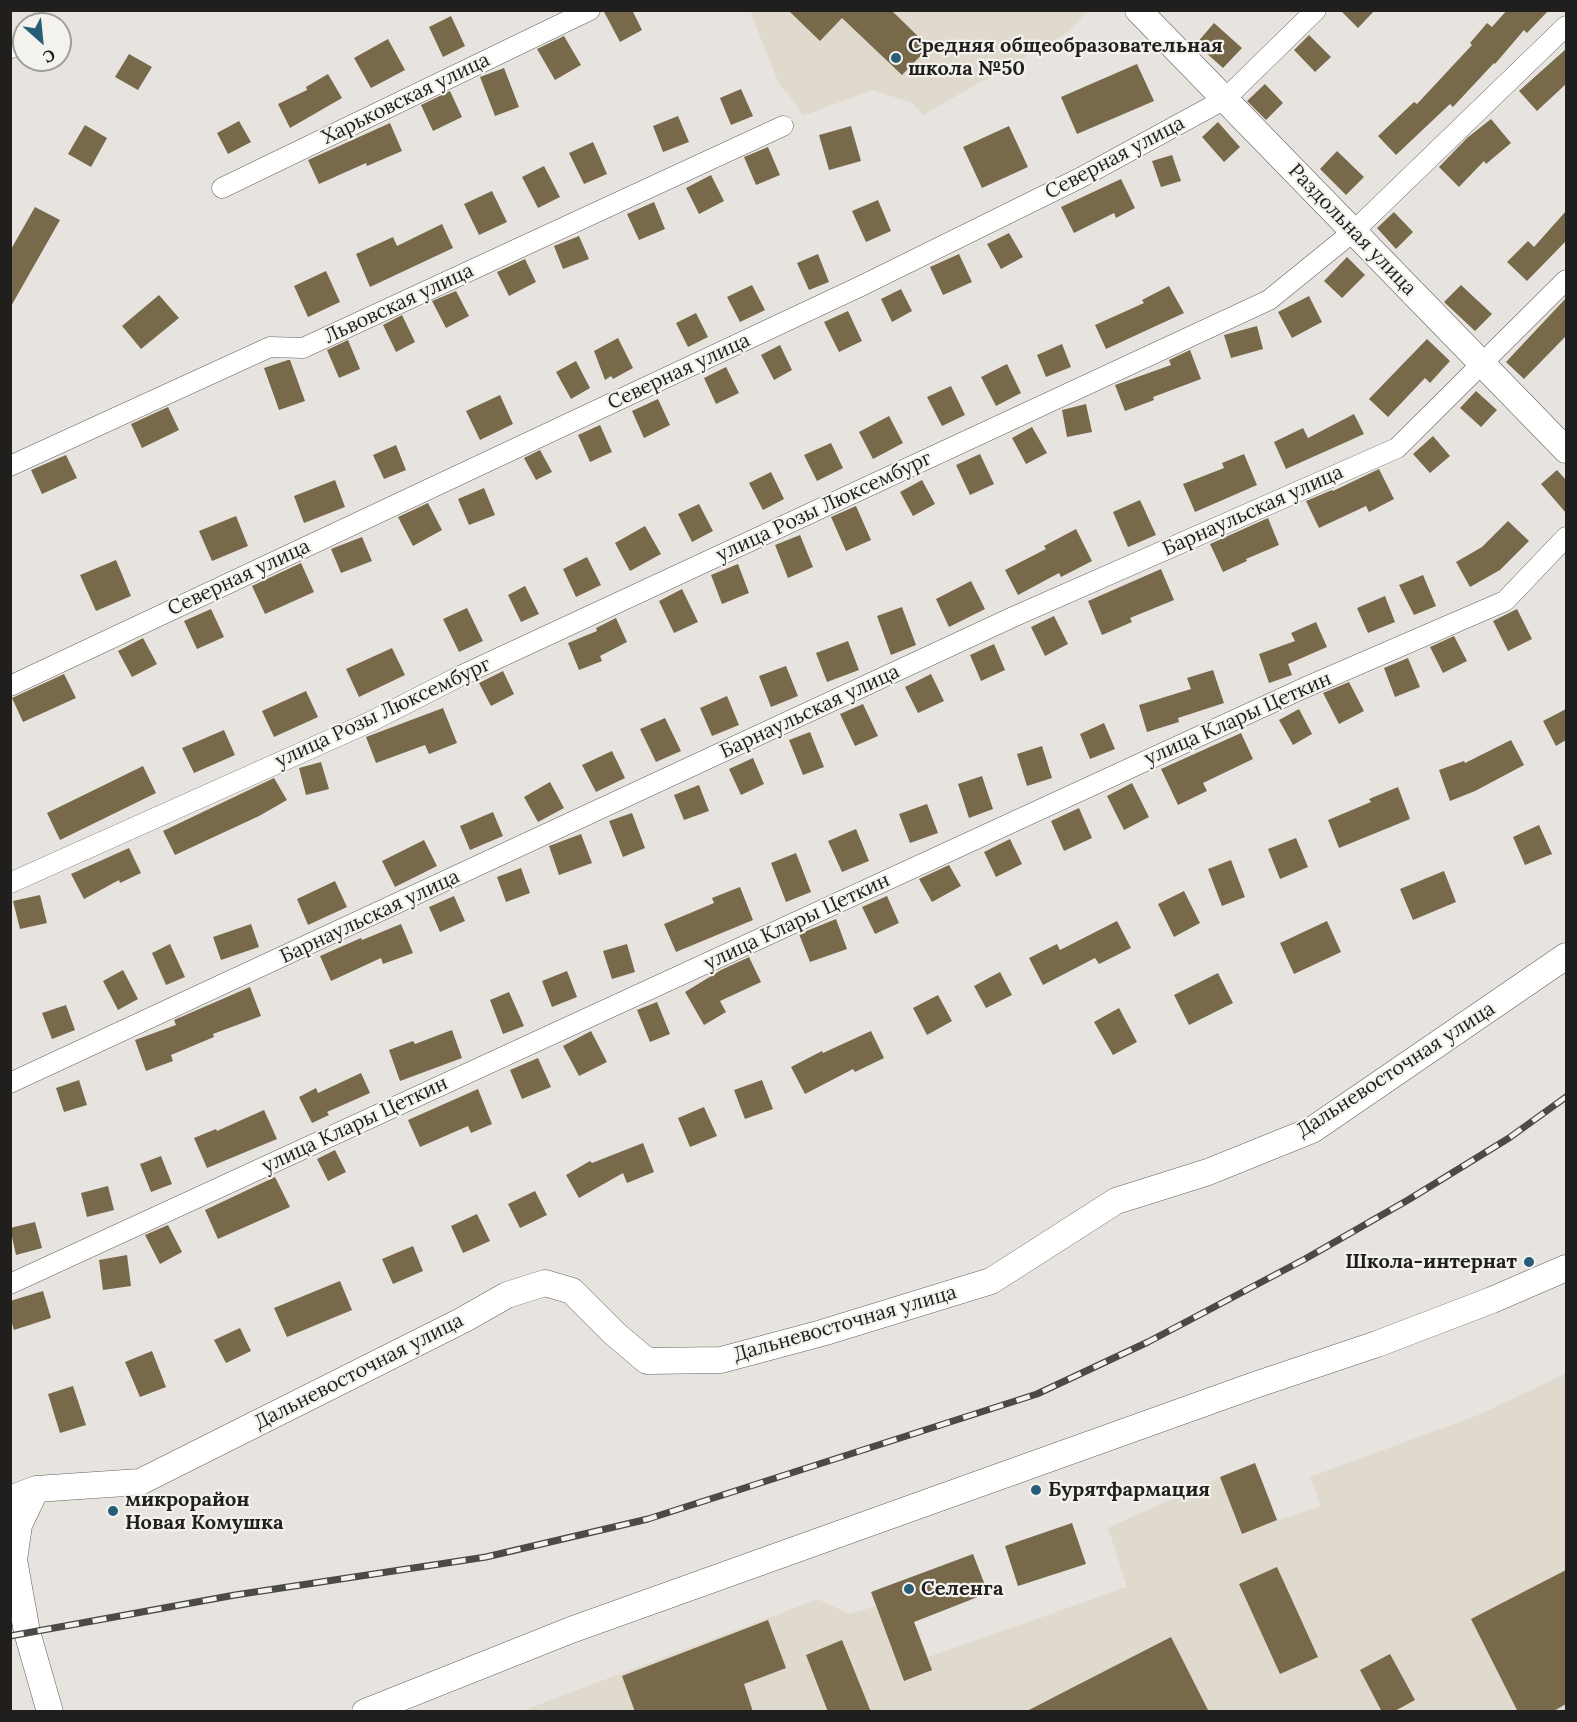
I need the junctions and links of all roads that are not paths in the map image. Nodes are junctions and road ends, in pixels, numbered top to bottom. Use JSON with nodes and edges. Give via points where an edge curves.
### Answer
{"nodes":[{"id":1,"x":590,"y":10,"type":"edge"},
{"id":2,"x":1138,"y":10,"type":"edge"},
{"id":3,"x":1316,"y":10,"type":"edge"},
{"id":4,"x":1566,"y":26,"type":"edge"},
{"id":5,"x":1225,"y":99,"type":"junction"},
{"id":6,"x":783,"y":126,"type":"dead end"},
{"id":7,"x":222,"y":188,"type":"dead end"},
{"id":8,"x":1354,"y":231,"type":"junction"},
{"id":9,"x":1566,"y":280,"type":"edge"},
{"id":10,"x":1481,"y":364,"type":"junction"},
{"id":11,"x":1566,"y":450,"type":"edge"},
{"id":12,"x":10,"y":466,"type":"edge"},
{"id":13,"x":1566,"y":537,"type":"edge"},
{"id":14,"x":10,"y":686,"type":"edge"},
{"id":15,"x":10,"y":883,"type":"edge"},
{"id":16,"x":1566,"y":956,"type":"edge"},
{"id":17,"x":10,"y":1083,"type":"edge"},
{"id":18,"x":1566,"y":1268,"type":"edge"},
{"id":19,"x":10,"y":1284,"type":"edge"},
{"id":20,"x":36,"y":1489,"type":"junction"},
{"id":21,"x":10,"y":1499,"type":"edge"},
{"id":22,"x":12,"y":1557,"type":"edge"},
{"id":23,"x":50,"y":1712,"type":"edge"},
{"id":24,"x":365,"y":1712,"type":"edge"}],
"edges":[{"from":1,"to":7,"type":"street","name":"Харьковская улица"},
{"from":2,"to":5,"type":"street","name":"Раздольная улица"},
{"from":3,"to":5,"type":"street","name":"Северная улица"},
{"from":4,"to":8,"type":"street","name":"улица Розы Люксембург"},
{"from":5,"to":8,"type":"street","name":"Раздольная улица"},
{"from":5,"to":14,"type":"street","name":"Северная улица","via":[[1082,177],[861,286]]},
{"from":6,"to":12,"type":"street","name":"Львовская улица","via":[[303,348],[270,347]]},
{"from":8,"to":10,"type":"street","name":"Раздольная улица"},
{"from":8,"to":15,"type":"street","name":"улица Розы Люксембург","via":[[1269,300],[458,676],[372,721]]},
{"from":9,"to":10,"type":"street","name":"Барнаульская улица"},
{"from":10,"to":11,"type":"street","name":"Раздольная улица"},
{"from":10,"to":17,"type":"street","name":"Барнаульская улица","via":[[1397,448],[1013,617]]},
{"from":13,"to":19,"type":"street","name":"улица Клары Цеткин","via":[[1505,601],[1273,703]]},
{"from":16,"to":20,"type":"street","name":"Дальневосточная улица","via":[[1312,1130],[1208,1172],[1116,1201],[991,1281],[822,1333],[721,1359],[647,1361],[572,1291],[545,1283],[507,1295],[140,1482]]},
{"from":18,"to":24,"type":"street","via":[[1377,1344],[570,1629]]},
{"from":20,"to":21,"type":"street","name":"Дальневосточная улица"},
{"from":20,"to":22,"type":"street","via":[[18,1525]]},
{"from":22,"to":23,"type":"street","via":[[27,1632]]}]}
